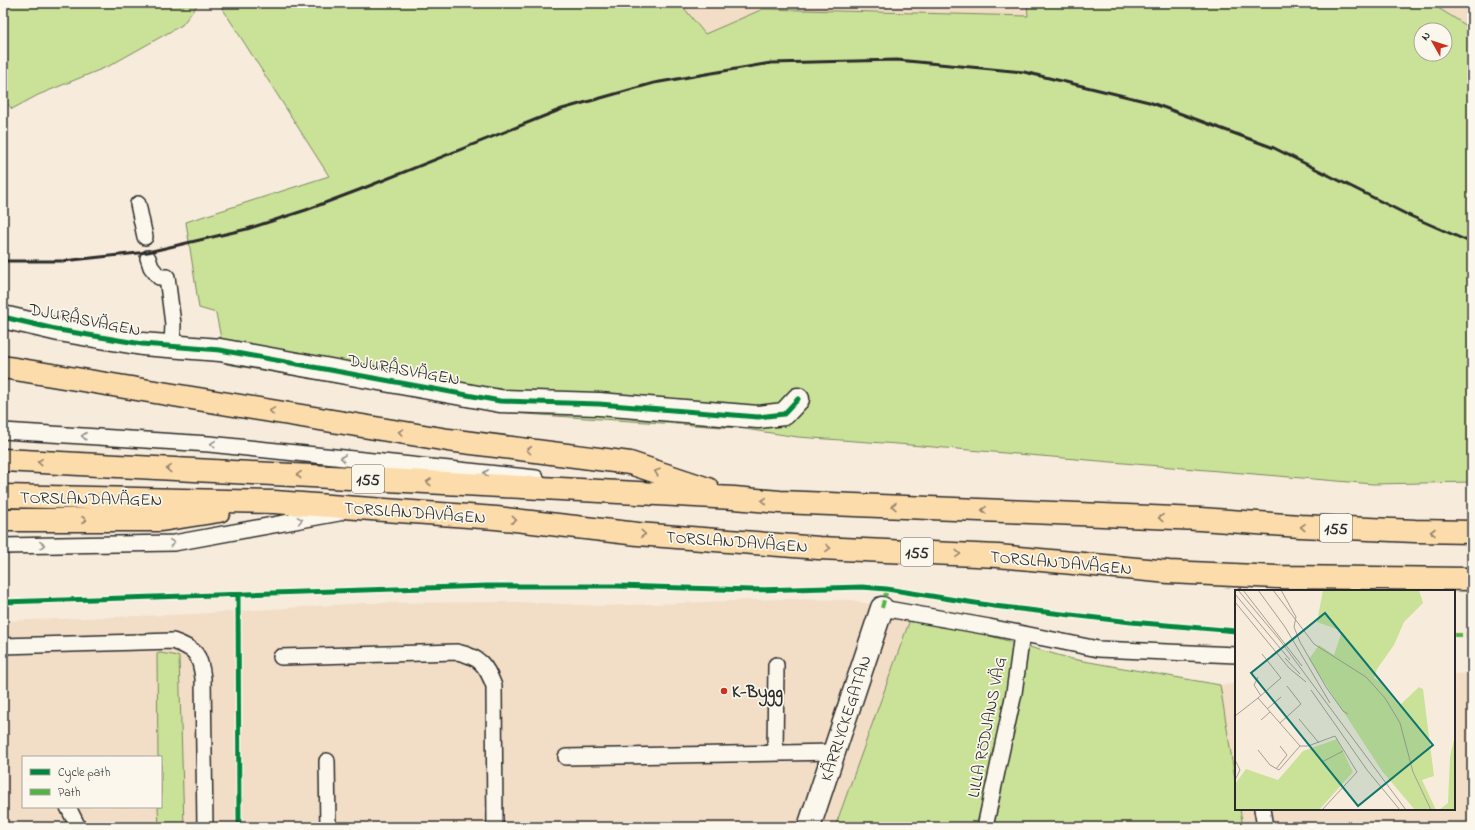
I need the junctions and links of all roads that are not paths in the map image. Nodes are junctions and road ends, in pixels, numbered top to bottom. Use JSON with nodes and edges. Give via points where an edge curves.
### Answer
{"nodes":[{"id":1,"x":138,"y":204,"type":"dead end"},
{"id":2,"x":145,"y":237,"type":"dead end"},
{"id":3,"x":148,"y":258,"type":"dead end"},
{"id":4,"x":3,"y":318,"type":"edge"},
{"id":5,"x":172,"y":346,"type":"junction"},
{"id":6,"x":3,"y":367,"type":"edge"},
{"id":7,"x":798,"y":399,"type":"dead end"},
{"id":8,"x":3,"y":431,"type":"edge"},
{"id":9,"x":3,"y":460,"type":"edge"},
{"id":10,"x":3,"y":496,"type":"edge"},
{"id":11,"x":734,"y":498,"type":"junction"},
{"id":12,"x":274,"y":502,"type":"junction"},
{"id":13,"x":363,"y":508,"type":"junction"},
{"id":14,"x":3,"y":520,"type":"edge"},
{"id":15,"x":1472,"y":532,"type":"edge"},
{"id":16,"x":3,"y":546,"type":"edge"},
{"id":17,"x":1472,"y":579,"type":"edge"},
{"id":18,"x":882,"y":608,"type":"joint"},
{"id":19,"x":1022,"y":634,"type":"junction"},
{"id":20,"x":3,"y":646,"type":"edge"},
{"id":21,"x":1235,"y":655,"type":"edge"},
{"id":22,"x":281,"y":657,"type":"dead end"},
{"id":23,"x":776,"y":665,"type":"dead end"},
{"id":24,"x":834,"y":752,"type":"junction"},
{"id":25,"x":775,"y":753,"type":"junction"},
{"id":26,"x":566,"y":757,"type":"dead end"},
{"id":27,"x":327,"y":761,"type":"dead end"},
{"id":28,"x":68,"y":808,"type":"edge"},
{"id":29,"x":1262,"y":810,"type":"edge"},
{"id":30,"x":78,"y":827,"type":"edge"},
{"id":31,"x":205,"y":827,"type":"edge"},
{"id":32,"x":328,"y":827,"type":"edge"},
{"id":33,"x":495,"y":827,"type":"edge"},
{"id":34,"x":809,"y":827,"type":"edge"},
{"id":35,"x":985,"y":827,"type":"edge"},
{"id":36,"x":1265,"y":827,"type":"edge"}],
"edges":[{"from":1,"to":2,"type":"lane"},
{"from":3,"to":5,"type":"lane","via":[[159,277],[166,277],[173,324]]},
{"from":4,"to":5,"type":"street","name":"DJURÅSVÄGEN","via":[[142,344]]},
{"from":5,"to":7,"type":"street","name":"DJURÅSVÄGEN","via":[[220,350],[500,401],[599,404],[758,417],[784,414]]},
{"from":11,"to":6,"type":"main road","one_way":true,"via":[[630,463],[448,440]]},
{"from":11,"to":8,"type":"lane","one_way":true,"via":[[210,444]]},
{"from":11,"to":9,"type":"main road","name":"TORSLANDAVÄGEN","number":"155","one_way":true},
{"from":10,"to":12,"type":"main road","name":"TORSLANDAVÄGEN","number":"155"},
{"from":15,"to":11,"type":"main road","name":"TORSLANDAVÄGEN","number":"155","one_way":true},
{"from":12,"to":13,"type":"main road","name":"TORSLANDAVÄGEN","number":"155"},
{"from":14,"to":12,"type":"main road","one_way":true,"via":[[161,520]]},
{"from":16,"to":13,"type":"lane","one_way":true,"via":[[174,543]]},
{"from":13,"to":17,"type":"main road","name":"TORSLANDAVÄGEN","number":"155","one_way":true,"via":[[819,548],[998,556],[1169,572],[1277,577]]},
{"from":18,"to":19,"type":"lane"},
{"from":18,"to":24,"type":"street","name":"KÄRRLYCKEGATAN"},
{"from":19,"to":21,"type":"lane","via":[[1098,649]]},
{"from":19,"to":35,"type":"lane","name":"LILLA RÖDJANS VÄG","via":[[1014,693]]},
{"from":20,"to":31,"type":"lane","via":[[173,641],[197,654],[203,678]]},
{"from":22,"to":33,"type":"lane","via":[[458,652],[472,656],[481,663],[490,674],[494,686]]},
{"from":23,"to":25,"type":"lane"},
{"from":24,"to":25,"type":"lane"},
{"from":24,"to":34,"type":"street","name":"KÄRRLYCKEGATAN"},
{"from":25,"to":26,"type":"lane"},
{"from":27,"to":32,"type":"lane"},
{"from":28,"to":30,"type":"lane"},
{"from":29,"to":36,"type":"lane"}]}
